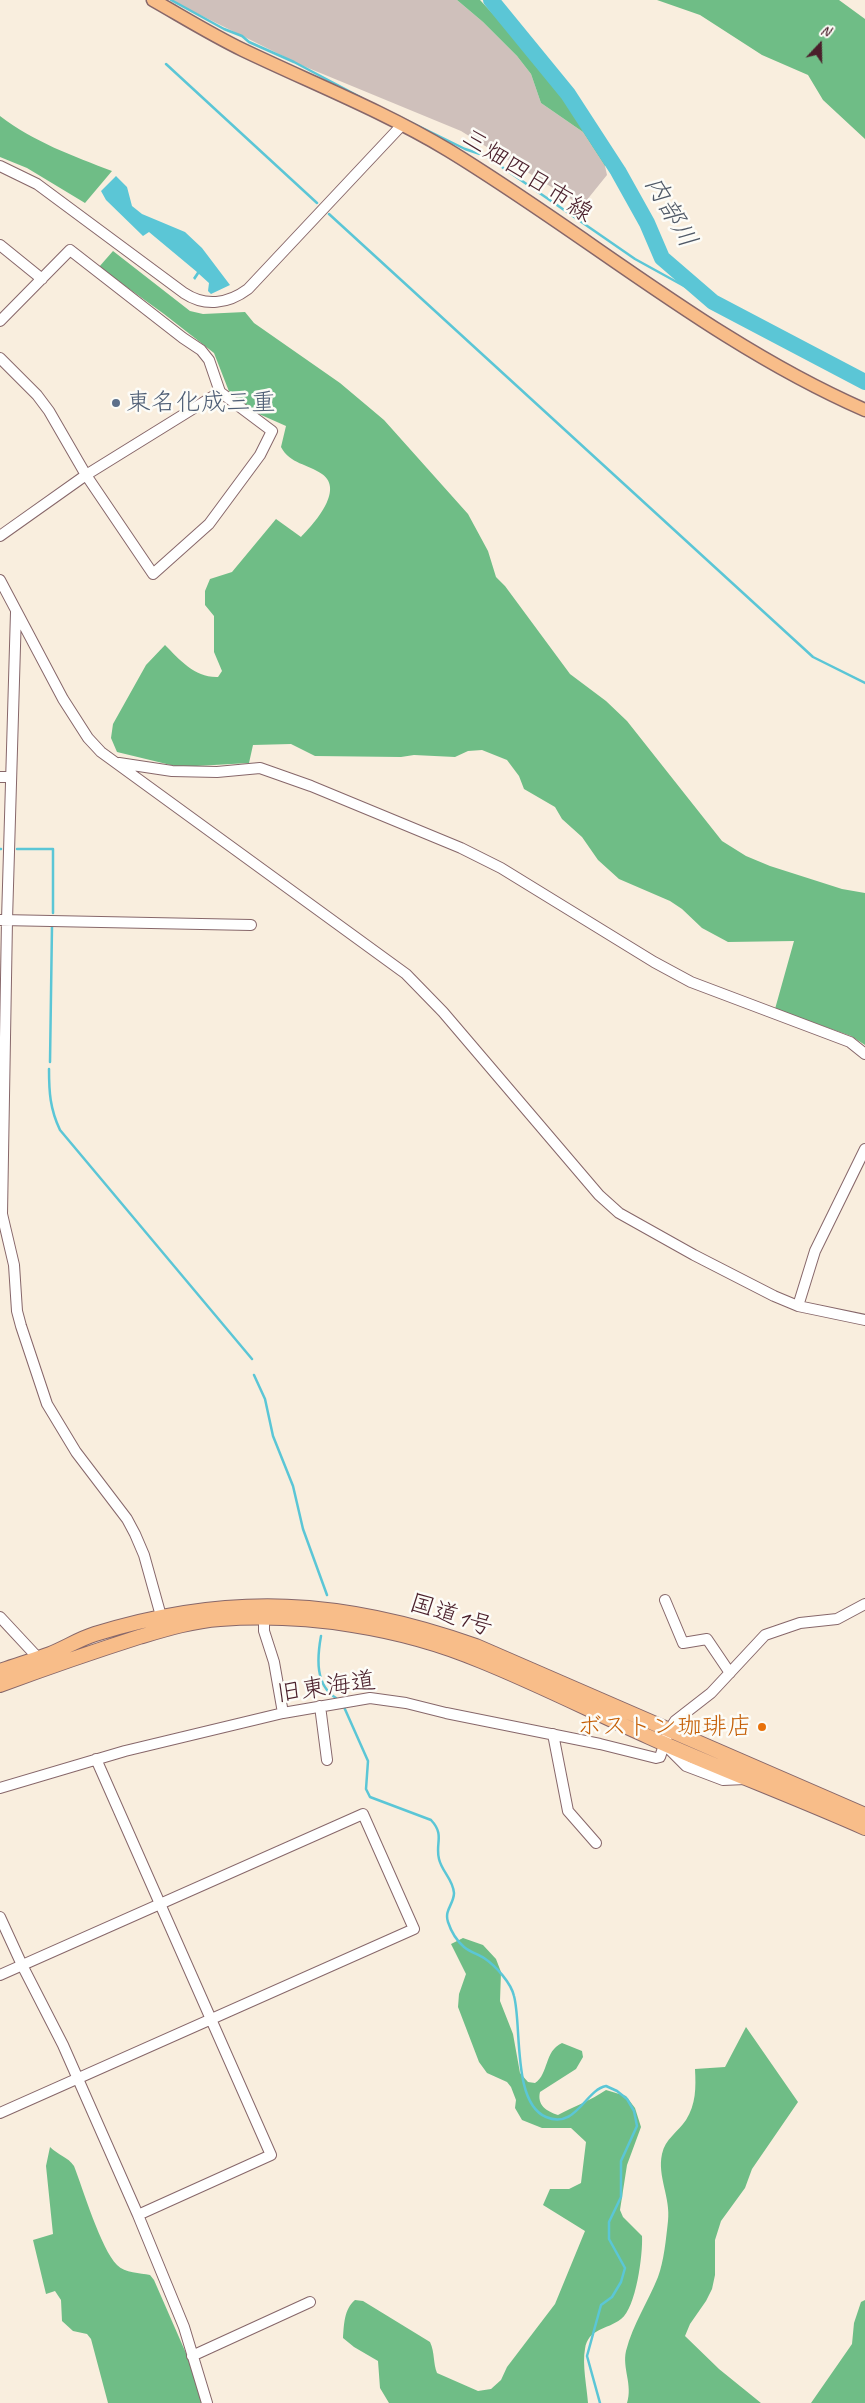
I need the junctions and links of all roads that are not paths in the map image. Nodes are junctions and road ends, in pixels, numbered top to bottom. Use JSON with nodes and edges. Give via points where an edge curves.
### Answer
{"nodes":[{"id":1,"x":153,"y":0,"type":"edge"},
{"id":2,"x":402,"y":125,"type":"junction"},
{"id":3,"x":0,"y":166,"type":"edge"},
{"id":4,"x":0,"y":246,"type":"edge"},
{"id":5,"x":42,"y":279,"type":"junction"},
{"id":6,"x":0,"y":321,"type":"edge"},
{"id":7,"x":0,"y":358,"type":"edge"},
{"id":8,"x":220,"y":392,"type":"junction"},
{"id":9,"x":865,"y":410,"type":"edge"},
{"id":10,"x":86,"y":474,"type":"junction"},
{"id":11,"x":0,"y":536,"type":"edge"},
{"id":12,"x":0,"y":580,"type":"edge"},
{"id":13,"x":16,"y":611,"type":"junction"},
{"id":14,"x":115,"y":763,"type":"junction"},
{"id":15,"x":5,"y":777,"type":"edge"},
{"id":16,"x":3,"y":920,"type":"edge"},
{"id":17,"x":251,"y":925,"type":"dead end"},
{"id":18,"x":865,"y":1054,"type":"edge"},
{"id":19,"x":2,"y":1065,"type":"edge"},
{"id":20,"x":865,"y":1150,"type":"edge"},
{"id":21,"x":798,"y":1306,"type":"junction"},
{"id":22,"x":865,"y":1320,"type":"edge"},
{"id":23,"x":665,"y":1600,"type":"dead end"},
{"id":24,"x":865,"y":1604,"type":"edge"},
{"id":25,"x":161,"y":1616,"type":"junction"},
{"id":26,"x":0,"y":1617,"type":"edge"},
{"id":27,"x":264,"y":1619,"type":"junction"},
{"id":28,"x":441,"y":1640,"type":"junction"},
{"id":29,"x":43,"y":1663,"type":"junction"},
{"id":30,"x":0,"y":1671,"type":"edge"},
{"id":31,"x":730,"y":1673,"type":"junction"},
{"id":32,"x":0,"y":1685,"type":"edge"},
{"id":33,"x":320,"y":1706,"type":"junction"},
{"id":34,"x":283,"y":1713,"type":"junction"},
{"id":35,"x":553,"y":1734,"type":"junction"},
{"id":36,"x":664,"y":1744,"type":"junction"},
{"id":37,"x":96,"y":1759,"type":"junction"},
{"id":38,"x":327,"y":1760,"type":"dead end"},
{"id":39,"x":751,"y":1780,"type":"junction"},
{"id":40,"x":0,"y":1788,"type":"edge"},
{"id":41,"x":865,"y":1815,"type":"edge"},
{"id":42,"x":865,"y":1828,"type":"edge"},
{"id":43,"x":596,"y":1843,"type":"dead end"},
{"id":44,"x":160,"y":1904,"type":"junction"},
{"id":45,"x":0,"y":1917,"type":"edge"},
{"id":46,"x":22,"y":1965,"type":"junction"},
{"id":47,"x":0,"y":1975,"type":"edge"},
{"id":48,"x":211,"y":2018,"type":"junction"},
{"id":49,"x":78,"y":2078,"type":"junction"},
{"id":50,"x":0,"y":2113,"type":"edge"},
{"id":51,"x":138,"y":2215,"type":"junction"},
{"id":52,"x":310,"y":2302,"type":"dead end"},
{"id":53,"x":192,"y":2356,"type":"junction"},
{"id":54,"x":207,"y":2403,"type":"edge"}],
"edges":[{"from":1,"to":2,"type":"main road","name":"三畑四日市線","via":[[241,49]]},
{"from":2,"to":3,"type":"street","via":[[248,288],[233,298],[216,302],[195,300],[184,294],[36,184]]},
{"from":2,"to":9,"type":"main road","name":"三畑四日市線","via":[[475,167],[717,330],[774,365]]},
{"from":4,"to":5,"type":"street"},
{"from":5,"to":6,"type":"street"},
{"from":5,"to":8,"type":"street","via":[[70,250],[202,350]]},
{"from":7,"to":10,"type":"street","via":[[49,411]]},
{"from":8,"to":10,"type":"street"},
{"from":8,"to":10,"type":"street","via":[[272,431],[260,455],[209,524],[152,574]]},
{"from":10,"to":11,"type":"street"},
{"from":12,"to":13,"type":"street"},
{"from":13,"to":14,"type":"street","via":[[63,699],[88,738]]},
{"from":13,"to":15,"type":"street"},
{"from":14,"to":18,"type":"street","via":[[172,771],[217,772],[260,768],[312,786],[502,868],[691,982],[850,1042]]},
{"from":14,"to":21,"type":"street","via":[[406,974],[443,1012],[599,1195],[619,1213],[694,1255]]},
{"from":15,"to":16,"type":"street"},
{"from":16,"to":17,"type":"street"},
{"from":16,"to":19,"type":"street"},
{"from":19,"to":25,"type":"street","via":[[2,1214],[14,1265],[21,1326],[55,1420],[135,1534]]},
{"from":20,"to":21,"type":"street","via":[[815,1250]]},
{"from":21,"to":22,"type":"street"},
{"from":23,"to":31,"type":"street","via":[[683,1643],[706,1639]]},
{"from":24,"to":31,"type":"street","via":[[837,1619],[800,1623],[765,1636]]},
{"from":25,"to":28,"type":"highway","name":"国道1号","via":[[226,1606],[278,1606],[371,1615]]},
{"from":25,"to":29,"type":"highway","name":"国道1号","via":[[74,1642]]},
{"from":26,"to":29,"type":"street"},
{"from":27,"to":28,"type":"highway","name":"国道1号","via":[[368,1627]]},
{"from":27,"to":29,"type":"highway","name":"国道1号","via":[[220,1619],[166,1629]]},
{"from":27,"to":34,"type":"street","via":[[264,1632],[274,1662]]},
{"from":28,"to":36,"type":"highway","name":"国道1号","via":[[476,1646]]},
{"from":29,"to":30,"type":"highway","name":"国道1号"},
{"from":29,"to":32,"type":"highway","name":"国道1号"},
{"from":31,"to":36,"type":"street","via":[[711,1693],[675,1721]]},
{"from":33,"to":34,"type":"street","name":"旧東海道"},
{"from":33,"to":35,"type":"street","name":"旧東海道","via":[[379,1698]]},
{"from":33,"to":38,"type":"street"},
{"from":34,"to":37,"type":"street","name":"旧東海道"},
{"from":35,"to":36,"type":"street","name":"旧東海道","via":[[644,1756]]},
{"from":35,"to":43,"type":"street","via":[[568,1811]]},
{"from":36,"to":39,"type":"highway","name":"国道1号"},
{"from":36,"to":39,"type":"street","via":[[686,1766],[724,1780]]},
{"from":36,"to":41,"type":"highway","name":"国道1号"},
{"from":37,"to":40,"type":"street","name":"旧東海道"},
{"from":37,"to":44,"type":"street"},
{"from":39,"to":42,"type":"highway","name":"国道1号"},
{"from":44,"to":46,"type":"street"},
{"from":44,"to":48,"type":"street"},
{"from":44,"to":48,"type":"street","via":[[364,1814],[414,1929]]},
{"from":45,"to":46,"type":"street"},
{"from":46,"to":47,"type":"street"},
{"from":46,"to":49,"type":"street"},
{"from":48,"to":49,"type":"street"},
{"from":48,"to":51,"type":"street","via":[[271,2156]]},
{"from":49,"to":50,"type":"street"},
{"from":49,"to":51,"type":"street"},
{"from":51,"to":53,"type":"street","via":[[184,2327]]},
{"from":52,"to":53,"type":"street"},
{"from":53,"to":54,"type":"street"}]}
